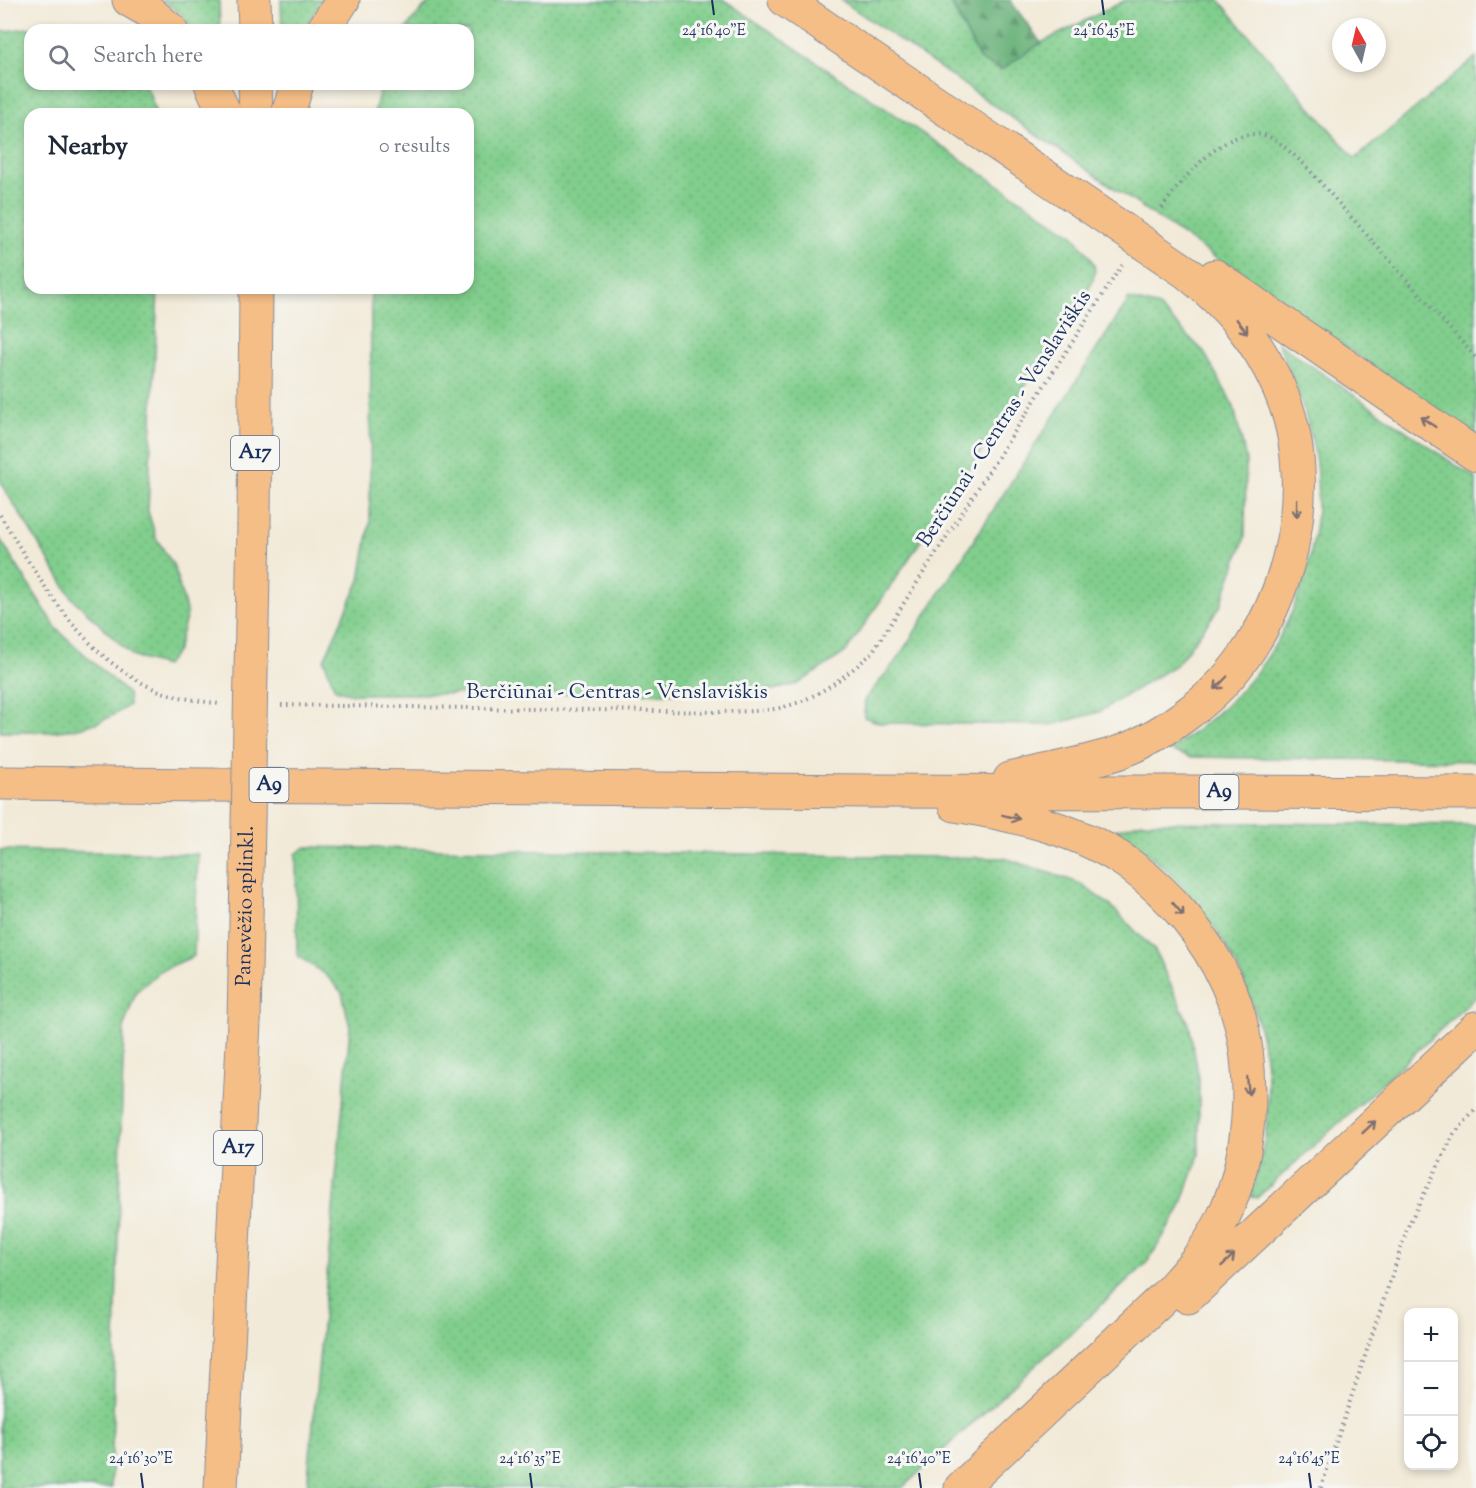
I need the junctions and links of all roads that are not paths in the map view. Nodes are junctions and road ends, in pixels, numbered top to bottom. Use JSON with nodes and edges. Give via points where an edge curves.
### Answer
{"nodes":[{"id":1,"x":129,"y":0,"type":"edge"},
{"id":2,"x":254,"y":0,"type":"edge"},
{"id":3,"x":343,"y":0,"type":"edge"},
{"id":4,"x":784,"y":0,"type":"edge"},
{"id":5,"x":810,"y":0,"type":"edge"},
{"id":6,"x":164,"y":24,"type":"edge"},
{"id":7,"x":255,"y":24,"type":"edge"},
{"id":8,"x":327,"y":24,"type":"edge"},
{"id":9,"x":214,"y":90,"type":"edge"},
{"id":10,"x":255,"y":90,"type":"edge"},
{"id":11,"x":295,"y":90,"type":"edge"},
{"id":12,"x":224,"y":108,"type":"edge"},
{"id":13,"x":256,"y":108,"type":"edge"},
{"id":14,"x":290,"y":108,"type":"edge"},
{"id":15,"x":241,"y":294,"type":"edge"},
{"id":16,"x":256,"y":294,"type":"edge"},
{"id":17,"x":271,"y":294,"type":"edge"},
{"id":18,"x":256,"y":382,"type":"junction"},
{"id":19,"x":1476,"y":455,"type":"edge"},
{"id":20,"x":0,"y":783,"type":"edge"},
{"id":21,"x":871,"y":791,"type":"junction"},
{"id":22,"x":962,"y":791,"type":"junction"},
{"id":23,"x":1476,"y":793,"type":"edge"},
{"id":24,"x":1476,"y":1028,"type":"edge"},
{"id":25,"x":232,"y":1274,"type":"junction"},
{"id":26,"x":224,"y":1449,"type":"junction"},
{"id":27,"x":198,"y":1488,"type":"edge"},
{"id":28,"x":221,"y":1488,"type":"edge"},
{"id":29,"x":227,"y":1488,"type":"edge"},
{"id":30,"x":961,"y":1488,"type":"edge"},
{"id":31,"x":987,"y":1488,"type":"edge"}],
"edges":[{"from":1,"to":6,"type":"highway"},
{"from":2,"to":7,"type":"highway"},
{"from":3,"to":8,"type":"highway"},
{"from":4,"to":22,"type":"highway","one_way":true,"via":[[1186,272],[1221,301],[1245,329],[1280,389],[1296,455],[1297,524],[1290,559],[1274,605],[1250,648],[1224,681],[1193,711],[1121,751]]},
{"from":19,"to":5,"type":"highway","one_way":true},
{"from":9,"to":12,"type":"highway"},
{"from":10,"to":13,"type":"highway"},
{"from":11,"to":14,"type":"highway"},
{"from":15,"to":18,"type":"highway"},
{"from":16,"to":18,"type":"highway","name":"Panevėžio aplinkl.","number":"A17"},
{"from":17,"to":18,"type":"highway"},
{"from":18,"to":25,"type":"highway","name":"Panevėžio aplinkl.","number":"A17","bridge":true,"via":[[244,1022]]},
{"from":20,"to":21,"type":"highway","number":"A9"},
{"from":21,"to":22,"type":"highway","number":"A9"},
{"from":21,"to":30,"type":"highway","one_way":true,"via":[[977,809],[1058,829],[1129,864],[1163,892],[1216,962],[1237,1012],[1243,1040],[1250,1101],[1238,1178],[1221,1222],[1198,1261]]},
{"from":22,"to":23,"type":"highway","number":"A9"},
{"from":31,"to":24,"type":"highway","one_way":true},
{"from":25,"to":26,"type":"highway","name":"Panevėžio aplinkl.","number":"A17"},
{"from":25,"to":27,"type":"highway"},
{"from":26,"to":28,"type":"highway","name":"Panevėžio aplinkl.","number":"A17"},
{"from":26,"to":29,"type":"highway"}]}
